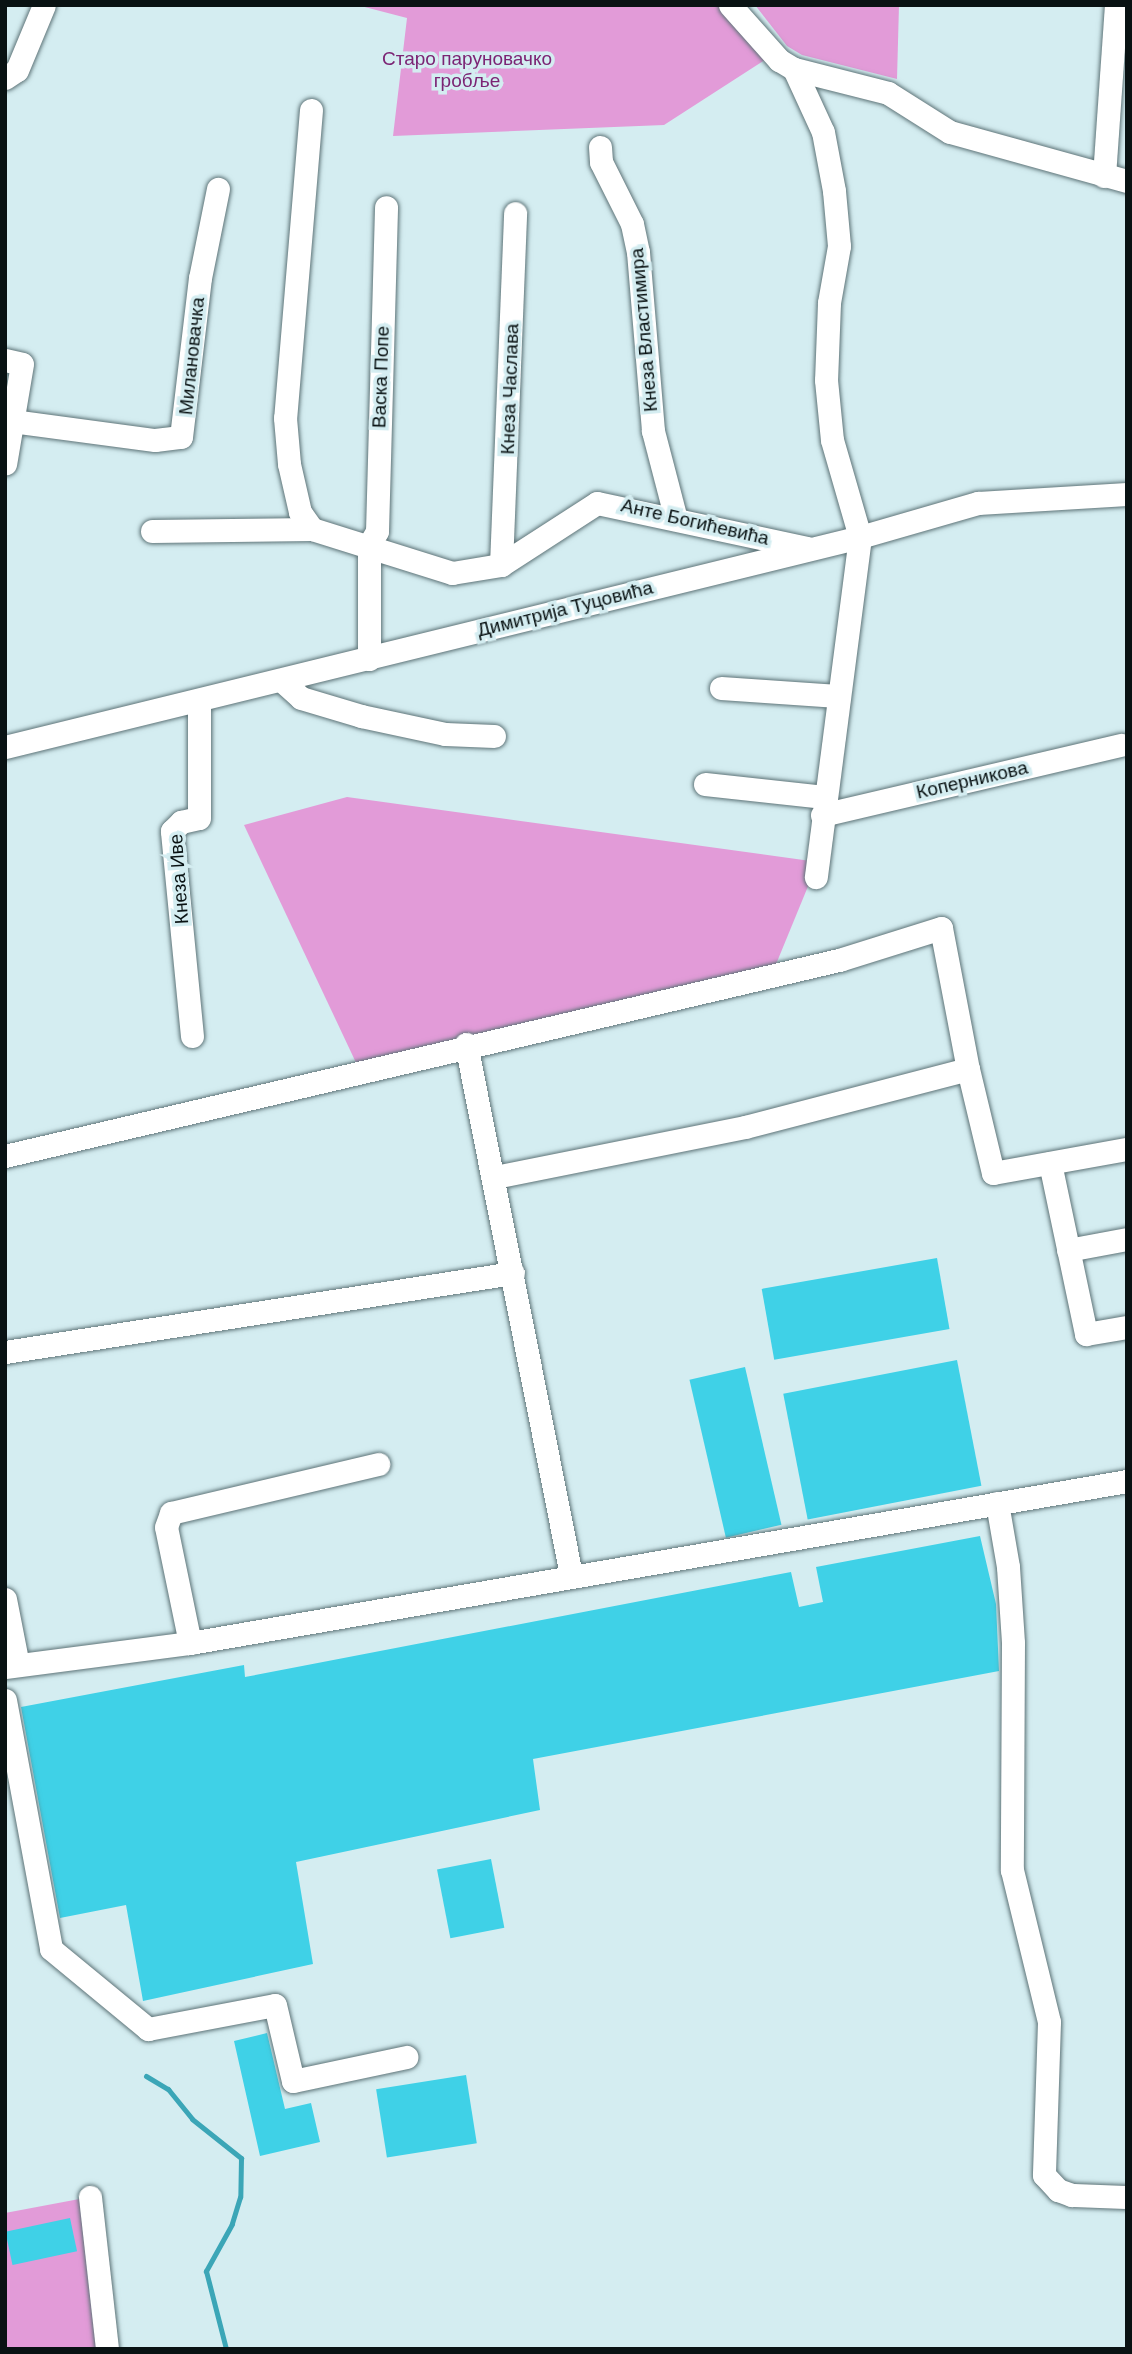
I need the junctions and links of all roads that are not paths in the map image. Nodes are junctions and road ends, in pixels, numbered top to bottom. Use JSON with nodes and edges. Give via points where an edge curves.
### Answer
{"nodes":[{"id":1,"x":44,"y":5,"type":"edge"},
{"id":2,"x":730,"y":5,"type":"edge"},
{"id":3,"x":1116,"y":5,"type":"edge"},
{"id":4,"x":794,"y":69,"type":"junction"},
{"id":5,"x":5,"y":78,"type":"edge"},
{"id":6,"x":847,"y":82,"type":"junction"},
{"id":7,"x":311,"y":110,"type":"dead end"},
{"id":8,"x":823,"y":132,"type":"junction"},
{"id":9,"x":600,"y":147,"type":"dead end"},
{"id":10,"x":1104,"y":176,"type":"junction"},
{"id":11,"x":1127,"y":181,"type":"edge"},
{"id":12,"x":218,"y":189,"type":"dead end"},
{"id":13,"x":386,"y":207,"type":"dead end"},
{"id":14,"x":516,"y":213,"type":"dead end"},
{"id":15,"x":5,"y":360,"type":"edge"},
{"id":16,"x":12,"y":421,"type":"junction"},
{"id":17,"x":5,"y":464,"type":"edge"},
{"id":18,"x":1127,"y":494,"type":"edge"},
{"id":19,"x":676,"y":519,"type":"junction"},
{"id":20,"x":312,"y":529,"type":"junction"},
{"id":21,"x":152,"y":531,"type":"dead end"},
{"id":22,"x":860,"y":537,"type":"junction"},
{"id":23,"x":369,"y":545,"type":"junction"},
{"id":24,"x":810,"y":549,"type":"junction"},
{"id":25,"x":501,"y":565,"type":"junction"},
{"id":26,"x":369,"y":659,"type":"junction"},
{"id":27,"x":281,"y":680,"type":"junction"},
{"id":28,"x":721,"y":688,"type":"dead end"},
{"id":29,"x":838,"y":696,"type":"junction"},
{"id":30,"x":200,"y":700,"type":"junction"},
{"id":31,"x":494,"y":736,"type":"dead end"},
{"id":32,"x":1121,"y":745,"type":"dead end"},
{"id":33,"x":5,"y":747,"type":"edge"},
{"id":34,"x":705,"y":784,"type":"dead end"},
{"id":35,"x":823,"y":806,"type":"junction"},
{"id":36,"x":817,"y":877,"type":"dead end"},
{"id":37,"x":192,"y":1036,"type":"dead end"},
{"id":38,"x":466,"y":1044,"type":"junction"},
{"id":39,"x":968,"y":1069,"type":"junction"},
{"id":40,"x":1127,"y":1149,"type":"edge"},
{"id":41,"x":5,"y":1156,"type":"edge"},
{"id":42,"x":1050,"y":1163,"type":"junction"},
{"id":43,"x":495,"y":1177,"type":"junction"},
{"id":44,"x":1127,"y":1239,"type":"edge"},
{"id":45,"x":1068,"y":1250,"type":"junction"},
{"id":46,"x":513,"y":1273,"type":"junction"},
{"id":47,"x":1127,"y":1327,"type":"edge"},
{"id":48,"x":5,"y":1352,"type":"edge"},
{"id":49,"x":377,"y":1464,"type":"dead end"},
{"id":50,"x":1127,"y":1481,"type":"edge"},
{"id":51,"x":997,"y":1503,"type":"junction"},
{"id":52,"x":571,"y":1575,"type":"junction"},
{"id":53,"x":5,"y":1599,"type":"edge"},
{"id":54,"x":190,"y":1643,"type":"junction"},
{"id":55,"x":12,"y":1666,"type":"edge"},
{"id":56,"x":5,"y":1700,"type":"edge"},
{"id":57,"x":406,"y":2057,"type":"dead end"},
{"id":58,"x":90,"y":2197,"type":"dead end"},
{"id":59,"x":1127,"y":2197,"type":"edge"},
{"id":60,"x":107,"y":2349,"type":"edge"}],
"edges":[{"from":1,"to":5,"type":"street","via":[[17,70]]},
{"from":2,"to":4,"type":"street","via":[[779,60]]},
{"from":3,"to":10,"type":"street"},
{"from":4,"to":6,"type":"street"},
{"from":4,"to":8,"type":"street"},
{"from":6,"to":8,"type":"street","via":[[827,101]]},
{"from":6,"to":10,"type":"street","via":[[888,93],[950,132]]},
{"from":7,"to":20,"type":"street","via":[[285,418],[300,512]]},
{"from":8,"to":22,"type":"street","via":[[839,246],[825,340],[827,392],[832,440]]},
{"from":9,"to":19,"type":"street","name":"Кнеза Властимира","via":[[601,162],[632,224],[638,252],[653,431]]},
{"from":10,"to":11,"type":"street"},
{"from":12,"to":16,"type":"street","name":"Милановачка","via":[[200,278],[181,437],[155,440]]},
{"from":13,"to":23,"type":"street","name":"Васка Попе","via":[[377,531]]},
{"from":14,"to":25,"type":"street","name":"Кнеза Часлава"},
{"from":15,"to":16,"type":"street","via":[[22,364]]},
{"from":16,"to":17,"type":"street"},
{"from":18,"to":22,"type":"street","name":"Димитрија Туцовића","via":[[1003,499]]},
{"from":19,"to":24,"type":"street","name":"Анте Богићевића"},
{"from":19,"to":25,"type":"street","name":"Анте Богићевића","via":[[597,502]]},
{"from":20,"to":21,"type":"street","name":"Анте Богићевића"},
{"from":20,"to":23,"type":"street","name":"Анте Богићевића"},
{"from":22,"to":24,"type":"street","name":"Димитрија Туцовића"},
{"from":22,"to":29,"type":"street"},
{"from":23,"to":25,"type":"street","name":"Анте Богићевића","via":[[452,573]]},
{"from":23,"to":26,"type":"street","name":"Васка Попе"},
{"from":24,"to":26,"type":"street","name":"Димитрија Туцовића"},
{"from":26,"to":27,"type":"street","name":"Димитрија Туцовића"},
{"from":27,"to":30,"type":"street","name":"Димитрија Туцовића"},
{"from":27,"to":31,"type":"street","via":[[301,698],[361,716],[445,734]]},
{"from":28,"to":29,"type":"street"},
{"from":29,"to":35,"type":"street"},
{"from":30,"to":33,"type":"street","name":"Димитрија Туцовића"},
{"from":30,"to":37,"type":"street","name":"Кнеза Иве","via":[[200,818],[181,822],[172,831]]},
{"from":32,"to":35,"type":"street","name":"Коперникова"},
{"from":34,"to":35,"type":"street","name":"Коперникова"},
{"from":35,"to":36,"type":"street"},
{"from":38,"to":39,"type":"street","via":[[839,960],[941,928]]},
{"from":38,"to":41,"type":"street"},
{"from":38,"to":43,"type":"street"},
{"from":39,"to":42,"type":"street","via":[[993,1173]]},
{"from":39,"to":43,"type":"street","via":[[745,1127]]},
{"from":40,"to":42,"type":"street"},
{"from":42,"to":45,"type":"street"},
{"from":43,"to":46,"type":"street"},
{"from":44,"to":45,"type":"street"},
{"from":45,"to":47,"type":"street","via":[[1086,1334]]},
{"from":46,"to":48,"type":"street"},
{"from":46,"to":52,"type":"street"},
{"from":49,"to":54,"type":"street","via":[[171,1513],[166,1527]]},
{"from":50,"to":51,"type":"street"},
{"from":51,"to":52,"type":"street"},
{"from":51,"to":59,"type":"street","via":[[1008,1567],[1013,1643],[1012,1870],[1048,2014],[1044,2175],[1058,2190],[1072,2195]]},
{"from":52,"to":54,"type":"street"},
{"from":53,"to":55,"type":"street"},
{"from":54,"to":55,"type":"street"},
{"from":56,"to":57,"type":"street","via":[[51,1949],[148,2029],[275,2005],[293,2081]]},
{"from":58,"to":60,"type":"street"}]}
